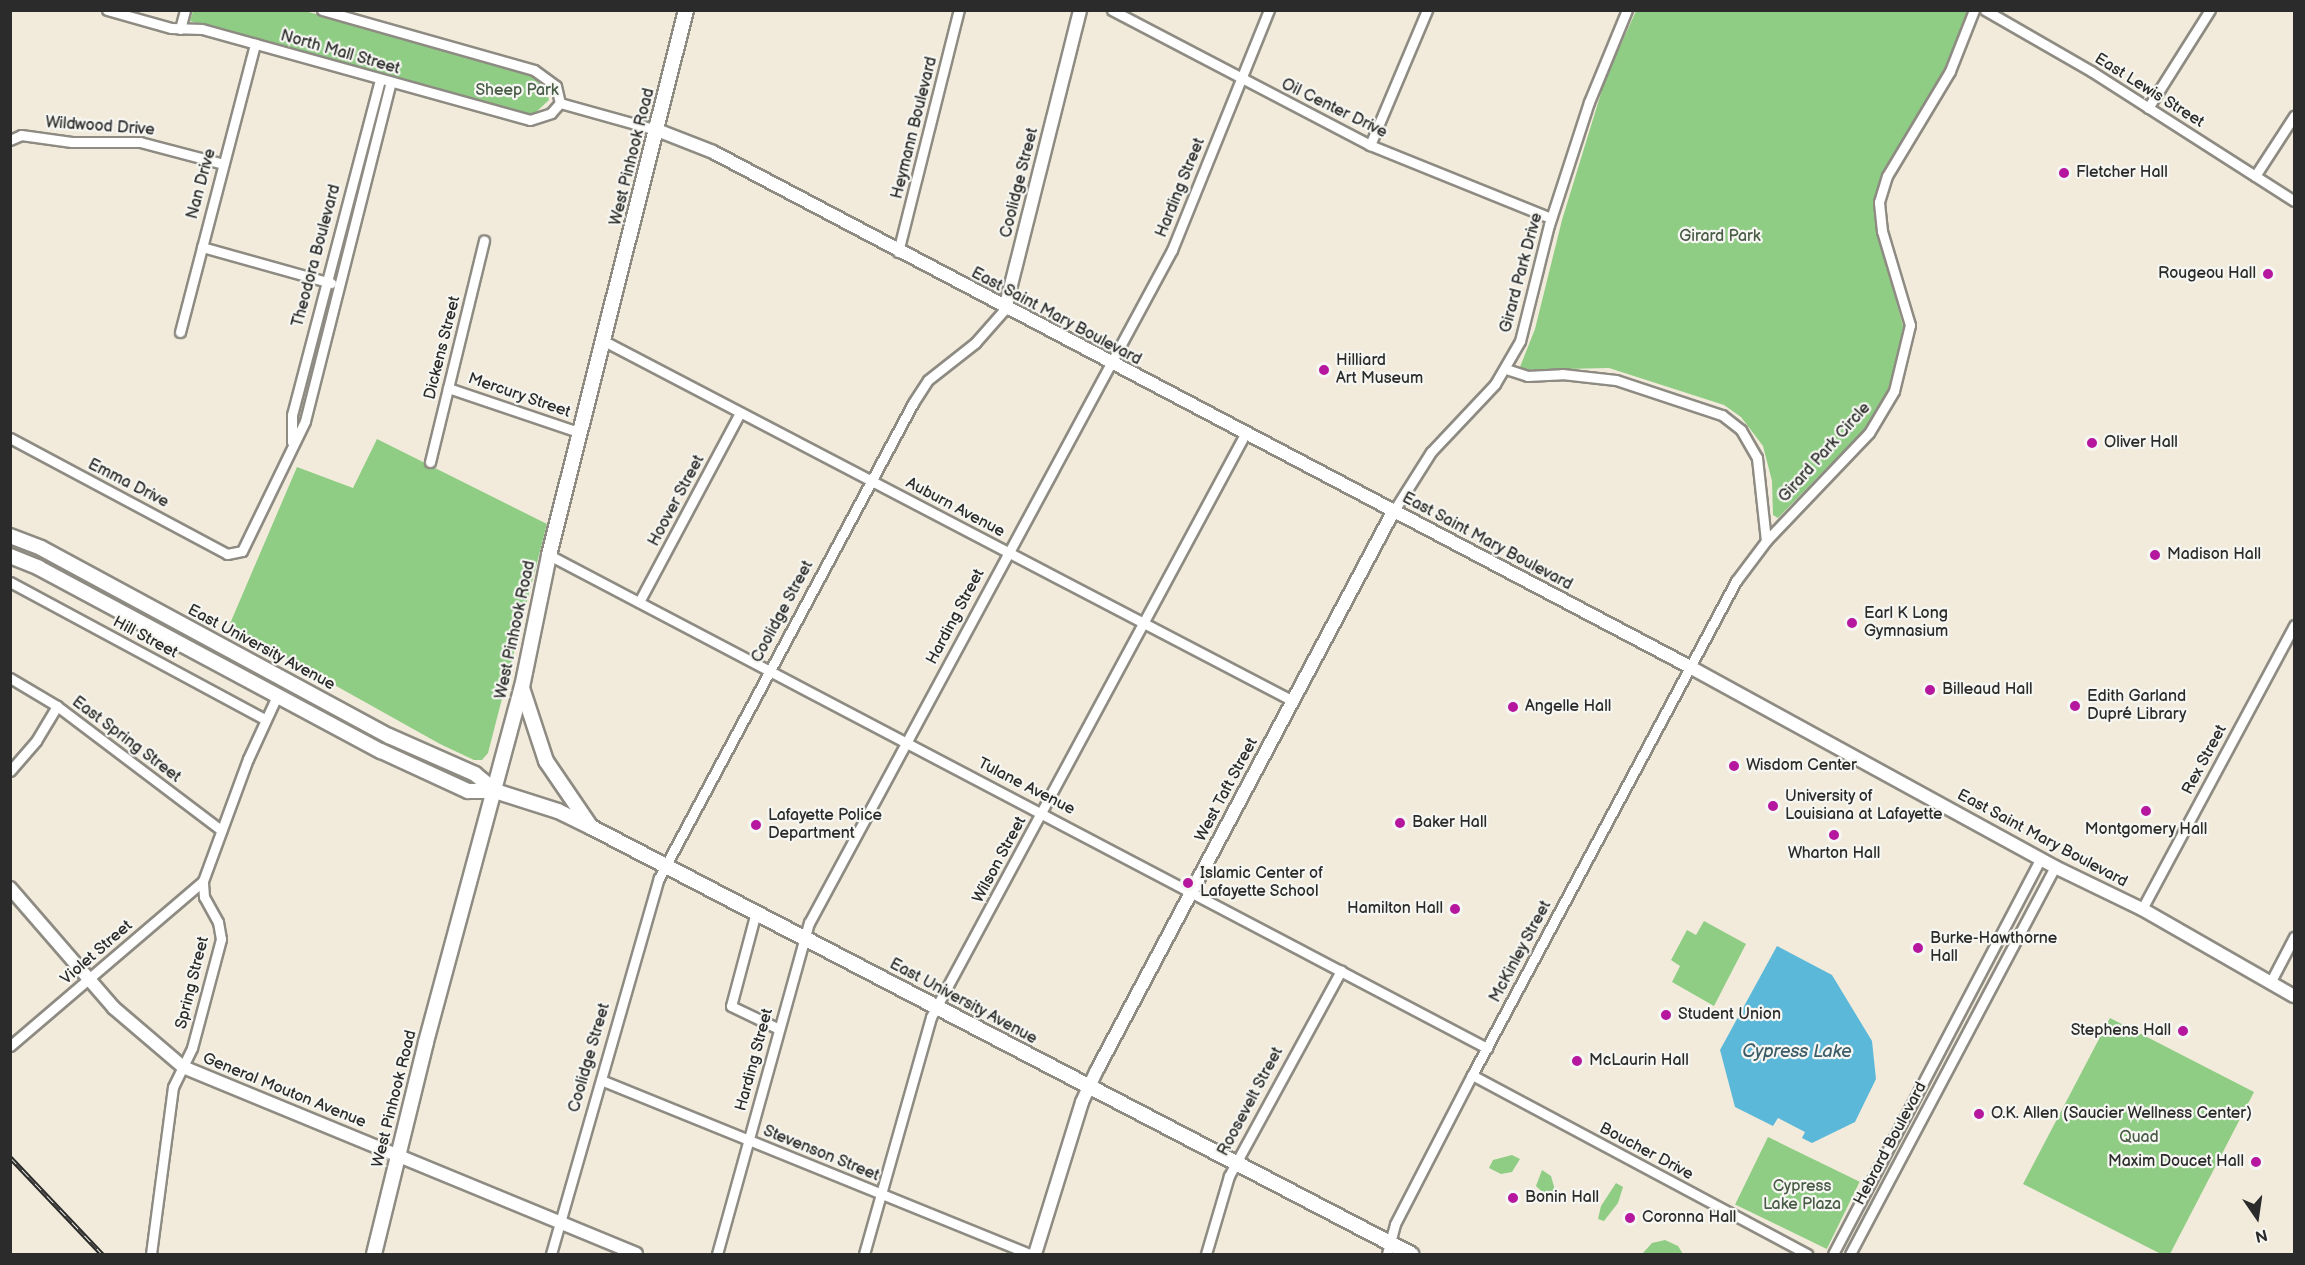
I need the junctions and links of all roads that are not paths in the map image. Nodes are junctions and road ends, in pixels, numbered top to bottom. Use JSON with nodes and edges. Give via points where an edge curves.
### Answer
{"nodes":[{"id":1,"x":107,"y":10,"type":"edge"},
{"id":2,"x":185,"y":10,"type":"edge"},
{"id":3,"x":322,"y":10,"type":"edge"},
{"id":4,"x":959,"y":10,"type":"edge"},
{"id":5,"x":1080,"y":10,"type":"edge"},
{"id":6,"x":1112,"y":10,"type":"edge"},
{"id":7,"x":1269,"y":10,"type":"edge"},
{"id":8,"x":1427,"y":10,"type":"edge"},
{"id":9,"x":1627,"y":10,"type":"edge"},
{"id":10,"x":1974,"y":10,"type":"edge"},
{"id":11,"x":1985,"y":10,"type":"edge"},
{"id":12,"x":2210,"y":10,"type":"edge"},
{"id":13,"x":684,"y":11,"type":"edge"},
{"id":14,"x":180,"y":29,"type":"junction"},
{"id":15,"x":255,"y":45,"type":"junction"},
{"id":16,"x":380,"y":79,"type":"junction"},
{"id":17,"x":1240,"y":79,"type":"junction"},
{"id":18,"x":391,"y":82,"type":"junction"},
{"id":19,"x":560,"y":103,"type":"junction"},
{"id":20,"x":2148,"y":108,"type":"junction"},
{"id":21,"x":2295,"y":116,"type":"edge"},
{"id":22,"x":657,"y":130,"type":"junction"},
{"id":23,"x":10,"y":141,"type":"edge"},
{"id":24,"x":1370,"y":145,"type":"junction"},
{"id":25,"x":223,"y":164,"type":"junction"},
{"id":26,"x":2255,"y":176,"type":"junction"},
{"id":27,"x":2295,"y":201,"type":"edge"},
{"id":28,"x":1551,"y":218,"type":"junction"},
{"id":29,"x":484,"y":242,"type":"dead end"},
{"id":30,"x":202,"y":247,"type":"junction"},
{"id":31,"x":898,"y":252,"type":"junction"},
{"id":32,"x":326,"y":281,"type":"junction"},
{"id":33,"x":339,"y":285,"type":"junction"},
{"id":34,"x":1005,"y":309,"type":"junction"},
{"id":35,"x":180,"y":332,"type":"dead end"},
{"id":36,"x":604,"y":341,"type":"junction"},
{"id":37,"x":1110,"y":364,"type":"junction"},
{"id":38,"x":1506,"y":369,"type":"junction"},
{"id":39,"x":448,"y":388,"type":"junction"},
{"id":40,"x":740,"y":413,"type":"junction"},
{"id":41,"x":581,"y":433,"type":"junction"},
{"id":42,"x":1245,"y":434,"type":"junction"},
{"id":43,"x":10,"y":438,"type":"edge"},
{"id":44,"x":292,"y":442,"type":"junction"},
{"id":45,"x":430,"y":462,"type":"dead end"},
{"id":46,"x":872,"y":481,"type":"junction"},
{"id":47,"x":1393,"y":512,"type":"junction"},
{"id":48,"x":10,"y":536,"type":"edge"},
{"id":49,"x":1766,"y":541,"type":"junction"},
{"id":50,"x":1008,"y":553,"type":"junction"},
{"id":51,"x":233,"y":555,"type":"joint"},
{"id":52,"x":549,"y":555,"type":"junction"},
{"id":53,"x":10,"y":556,"type":"edge"},
{"id":54,"x":10,"y":582,"type":"edge"},
{"id":55,"x":639,"y":602,"type":"junction"},
{"id":56,"x":1143,"y":623,"type":"junction"},
{"id":57,"x":2295,"y":625,"type":"edge"},
{"id":58,"x":1690,"y":667,"type":"junction"},
{"id":59,"x":770,"y":672,"type":"junction"},
{"id":60,"x":10,"y":678,"type":"edge"},
{"id":61,"x":285,"y":679,"type":"junction"},
{"id":62,"x":522,"y":687,"type":"junction"},
{"id":63,"x":277,"y":696,"type":"junction"},
{"id":64,"x":1293,"y":701,"type":"junction"},
{"id":65,"x":57,"y":706,"type":"junction"},
{"id":66,"x":264,"y":719,"type":"junction"},
{"id":67,"x":906,"y":742,"type":"junction"},
{"id":68,"x":10,"y":771,"type":"edge"},
{"id":69,"x":495,"y":791,"type":"junction"},
{"id":70,"x":1043,"y":812,"type":"junction"},
{"id":71,"x":591,"y":827,"type":"junction"},
{"id":72,"x":221,"y":830,"type":"junction"},
{"id":73,"x":2040,"y":860,"type":"junction"},
{"id":74,"x":666,"y":865,"type":"junction"},
{"id":75,"x":2055,"y":867,"type":"junction"},
{"id":76,"x":203,"y":881,"type":"junction"},
{"id":77,"x":10,"y":888,"type":"edge"},
{"id":78,"x":1191,"y":891,"type":"junction"},
{"id":79,"x":2142,"y":909,"type":"junction"},
{"id":80,"x":756,"y":912,"type":"junction"},
{"id":81,"x":2004,"y":927,"type":"junction"},
{"id":82,"x":2019,"y":936,"type":"junction"},
{"id":83,"x":804,"y":937,"type":"junction"},
{"id":84,"x":2295,"y":937,"type":"edge"},
{"id":85,"x":1341,"y":971,"type":"junction"},
{"id":86,"x":89,"y":980,"type":"junction"},
{"id":87,"x":2270,"y":983,"type":"junction"},
{"id":88,"x":2295,"y":996,"type":"edge"},
{"id":89,"x":938,"y":1007,"type":"junction"},
{"id":90,"x":779,"y":1029,"type":"junction"},
{"id":91,"x":10,"y":1046,"type":"edge"},
{"id":92,"x":1487,"y":1048,"type":"junction"},
{"id":93,"x":183,"y":1067,"type":"junction"},
{"id":94,"x":1931,"y":1072,"type":"junction"},
{"id":95,"x":1472,"y":1075,"type":"junction"},
{"id":96,"x":601,"y":1080,"type":"junction"},
{"id":97,"x":1943,"y":1080,"type":"junction"},
{"id":98,"x":1089,"y":1087,"type":"junction"},
{"id":99,"x":748,"y":1140,"type":"junction"},
{"id":100,"x":397,"y":1155,"type":"junction"},
{"id":101,"x":1236,"y":1163,"type":"junction"},
{"id":102,"x":881,"y":1194,"type":"junction"},
{"id":103,"x":560,"y":1224,"type":"junction"},
{"id":104,"x":1389,"y":1249,"type":"edge"},
{"id":105,"x":151,"y":1254,"type":"edge"},
{"id":106,"x":374,"y":1254,"type":"edge"},
{"id":107,"x":551,"y":1254,"type":"edge"},
{"id":108,"x":636,"y":1254,"type":"edge"},
{"id":109,"x":717,"y":1254,"type":"edge"},
{"id":110,"x":864,"y":1254,"type":"edge"},
{"id":111,"x":1030,"y":1254,"type":"edge"},
{"id":112,"x":1035,"y":1254,"type":"edge"},
{"id":113,"x":1206,"y":1254,"type":"edge"},
{"id":114,"x":1411,"y":1254,"type":"edge"},
{"id":115,"x":1807,"y":1254,"type":"edge"},
{"id":116,"x":1833,"y":1254,"type":"edge"},
{"id":117,"x":1850,"y":1254,"type":"edge"}],
"edges":[{"from":1,"to":14,"type":"street","name":"North Mall Street"},
{"from":2,"to":14,"type":"street"},
{"from":3,"to":19,"type":"street","via":[[534,70],[556,86]]},
{"from":4,"to":31,"type":"street","name":"Heymann Boulevard"},
{"from":5,"to":34,"type":"street","name":"Coolidge Street"},
{"from":6,"to":17,"type":"street","name":"Oil Center Drive"},
{"from":7,"to":17,"type":"street","name":"Harding Street"},
{"from":8,"to":24,"type":"street"},
{"from":9,"to":28,"type":"street","name":"Girard Park Drive","via":[[1589,102]]},
{"from":10,"to":49,"type":"street","name":"Girard Park Circle","via":[[1950,71],[1887,176],[1880,202],[1882,231],[1909,317],[1905,355],[1894,391],[1869,433]]},
{"from":11,"to":20,"type":"street","name":"East Lewis Street"},
{"from":12,"to":20,"type":"street"},
{"from":13,"to":22,"type":"main road","name":"West Pinhook Road"},
{"from":14,"to":15,"type":"street","name":"North Mall Street","via":[[202,29]]},
{"from":15,"to":16,"type":"street","name":"North Mall Street"},
{"from":15,"to":25,"type":"street","name":"Nan Drive"},
{"from":16,"to":18,"type":"street","name":"North Mall Street"},
{"from":16,"to":32,"type":"street","name":"Theodora Boulevard"},
{"from":17,"to":24,"type":"street","name":"Oil Center Drive"},
{"from":17,"to":37,"type":"street","name":"Harding Street","via":[[1179,235]]},
{"from":18,"to":19,"type":"street","name":"North Mall Street","via":[[530,120],[551,113]]},
{"from":18,"to":33,"type":"street","name":"Theodora Boulevard"},
{"from":19,"to":22,"type":"street"},
{"from":20,"to":26,"type":"street","name":"East Lewis Street"},
{"from":21,"to":26,"type":"street"},
{"from":22,"to":31,"type":"street","name":"East Saint Mary Boulevard","via":[[713,152]]},
{"from":22,"to":36,"type":"main road","name":"West Pinhook Road"},
{"from":23,"to":25,"type":"street","name":"Wildwood Drive","via":[[21,135],[72,142],[140,142]]},
{"from":24,"to":28,"type":"street","name":"Oil Center Drive"},
{"from":25,"to":30,"type":"street","name":"Nan Drive"},
{"from":26,"to":27,"type":"street","name":"East Lewis Street"},
{"from":28,"to":38,"type":"street","name":"Girard Park Drive","via":[[1527,320]]},
{"from":29,"to":39,"type":"street","name":"Dickens Street"},
{"from":30,"to":32,"type":"street"},
{"from":30,"to":35,"type":"street","name":"Nan Drive"},
{"from":31,"to":34,"type":"street","name":"East Saint Mary Boulevard"},
{"from":32,"to":33,"type":"street"},
{"from":32,"to":44,"type":"street","name":"Theodora Boulevard","via":[[292,415]]},
{"from":33,"to":44,"type":"street","name":"Theodora Boulevard","via":[[305,422]]},
{"from":34,"to":37,"type":"street","name":"East Saint Mary Boulevard"},
{"from":34,"to":46,"type":"street","name":"Coolidge Street","via":[[975,343],[928,380]]},
{"from":36,"to":40,"type":"street","name":"Auburn Avenue"},
{"from":36,"to":41,"type":"main road","name":"West Pinhook Road"},
{"from":37,"to":42,"type":"street","name":"East Saint Mary Boulevard"},
{"from":37,"to":50,"type":"street","name":"Harding Street"},
{"from":38,"to":47,"type":"street","name":"Girard Park Drive","via":[[1431,452]]},
{"from":38,"to":49,"type":"street","via":[[1527,376],[1562,374],[1616,380],[1722,415],[1741,430],[1757,458]]},
{"from":39,"to":41,"type":"street","name":"Mercury Street"},
{"from":39,"to":45,"type":"street","name":"Dickens Street"},
{"from":40,"to":46,"type":"street","name":"Auburn Avenue"},
{"from":40,"to":55,"type":"street","name":"Hoover Street"},
{"from":41,"to":52,"type":"main road","name":"West Pinhook Road"},
{"from":42,"to":47,"type":"street","name":"East Saint Mary Boulevard"},
{"from":42,"to":56,"type":"street","name":"Wilson Street"},
{"from":43,"to":51,"type":"street","name":"Emma Drive"},
{"from":44,"to":51,"type":"street","name":"Theodora Boulevard","via":[[246,547]]},
{"from":46,"to":50,"type":"street","name":"Auburn Avenue"},
{"from":46,"to":59,"type":"street","name":"Coolidge Street"},
{"from":47,"to":58,"type":"street","name":"East Saint Mary Boulevard"},
{"from":47,"to":64,"type":"street","name":"West Taft Street"},
{"from":48,"to":61,"type":"main road","name":"East University Avenue","via":[[41,548]]},
{"from":49,"to":58,"type":"street","name":"Girard Park Circle","via":[[1736,581]]},
{"from":50,"to":56,"type":"street","name":"Auburn Avenue"},
{"from":50,"to":67,"type":"street","name":"Harding Street"},
{"from":52,"to":55,"type":"street","name":"Tulane Avenue"},
{"from":52,"to":62,"type":"main road","name":"West Pinhook Road"},
{"from":53,"to":63,"type":"main road","name":"East University Avenue"},
{"from":54,"to":66,"type":"street","name":"Hill Street"},
{"from":55,"to":59,"type":"street","name":"Tulane Avenue"},
{"from":56,"to":64,"type":"street","name":"Auburn Avenue"},
{"from":56,"to":70,"type":"street","name":"Wilson Street"},
{"from":57,"to":79,"type":"street","name":"Rex Street"},
{"from":58,"to":73,"type":"street","name":"East Saint Mary Boulevard"},
{"from":58,"to":92,"type":"street","name":"McKinley Street"},
{"from":59,"to":67,"type":"street","name":"Tulane Avenue"},
{"from":59,"to":74,"type":"street","name":"Coolidge Street"},
{"from":60,"to":65,"type":"street","name":"East Spring Street"},
{"from":61,"to":63,"type":"main road"},
{"from":61,"to":69,"type":"main road","name":"East University Avenue","via":[[442,763],[475,774]]},
{"from":62,"to":69,"type":"main road","name":"West Pinhook Road"},
{"from":62,"to":71,"type":"main road","via":[[546,761]]},
{"from":63,"to":66,"type":"street"},
{"from":63,"to":69,"type":"main road","name":"East University Avenue","via":[[468,791]]},
{"from":64,"to":78,"type":"street","name":"West Taft Street"},
{"from":65,"to":68,"type":"street","via":[[36,741]]},
{"from":65,"to":72,"type":"street","name":"East Spring Street"},
{"from":66,"to":72,"type":"street"},
{"from":67,"to":70,"type":"street","name":"Tulane Avenue"},
{"from":67,"to":83,"type":"street","name":"Harding Street"},
{"from":69,"to":71,"type":"main road","name":"East University Avenue","via":[[558,811]]},
{"from":69,"to":100,"type":"main road","name":"West Pinhook Road"},
{"from":70,"to":78,"type":"street","name":"Tulane Avenue"},
{"from":70,"to":89,"type":"street","name":"Wilson Street"},
{"from":71,"to":74,"type":"main road","name":"East University Avenue"},
{"from":72,"to":76,"type":"street"},
{"from":73,"to":75,"type":"street","name":"East Saint Mary Boulevard"},
{"from":73,"to":81,"type":"street","name":"Hebrard Boulevard"},
{"from":74,"to":80,"type":"main road","name":"East University Avenue"},
{"from":74,"to":96,"type":"street","name":"Coolidge Street"},
{"from":75,"to":79,"type":"street","name":"East Saint Mary Boulevard"},
{"from":75,"to":82,"type":"street","name":"Hebrard Boulevard"},
{"from":76,"to":86,"type":"street","name":"Violet Street"},
{"from":76,"to":93,"type":"street","name":"Spring Street","via":[[204,897],[218,922],[221,939],[192,1048]]},
{"from":77,"to":86,"type":"street","name":"General Mouton Avenue"},
{"from":78,"to":85,"type":"street","name":"Tulane Avenue"},
{"from":78,"to":98,"type":"street","name":"West Taft Street"},
{"from":79,"to":87,"type":"street","name":"East Saint Mary Boulevard"},
{"from":80,"to":83,"type":"main road","name":"East University Avenue"},
{"from":80,"to":90,"type":"street","via":[[731,1006]]},
{"from":81,"to":82,"type":"street"},
{"from":81,"to":94,"type":"street","name":"Hebrard Boulevard"},
{"from":82,"to":97,"type":"street","name":"Hebrard Boulevard"},
{"from":83,"to":89,"type":"main road","name":"East University Avenue"},
{"from":83,"to":90,"type":"street","name":"Harding Street"},
{"from":84,"to":87,"type":"street"},
{"from":85,"to":92,"type":"street","name":"Tulane Avenue"},
{"from":85,"to":101,"type":"street","name":"Roosevelt Street"},
{"from":86,"to":91,"type":"street","name":"Violet Street"},
{"from":86,"to":93,"type":"street","name":"General Mouton Avenue","via":[[136,1030]]},
{"from":87,"to":88,"type":"street","name":"East Saint Mary Boulevard"},
{"from":89,"to":98,"type":"main road","name":"East University Avenue"},
{"from":89,"to":102,"type":"street","name":"Wilson Street","via":[[928,1024]]},
{"from":90,"to":99,"type":"street","name":"Harding Street"},
{"from":92,"to":95,"type":"street","name":"McKinley Street"},
{"from":93,"to":100,"type":"street","name":"General Mouton Avenue"},
{"from":93,"to":105,"type":"street","name":"Spring Street","via":[[173,1087]]},
{"from":94,"to":97,"type":"street","name":"Hebrard Boulevard"},
{"from":94,"to":116,"type":"street","name":"Hebrard Boulevard"},
{"from":95,"to":104,"type":"street","name":"McKinley Street","via":[[1395,1224]]},
{"from":95,"to":115,"type":"street","name":"Boucher Drive"},
{"from":96,"to":99,"type":"street","name":"Stevenson Street"},
{"from":96,"to":103,"type":"street","name":"Coolidge Street"},
{"from":97,"to":117,"type":"street","name":"Hebrard Boulevard"},
{"from":98,"to":101,"type":"main road","name":"East University Avenue"},
{"from":98,"to":112,"type":"street","name":"West Taft Street"},
{"from":99,"to":102,"type":"street","name":"Stevenson Street"},
{"from":99,"to":109,"type":"street","name":"Harding Street"},
{"from":100,"to":103,"type":"street","name":"General Mouton Avenue"},
{"from":100,"to":106,"type":"main road","name":"West Pinhook Road"},
{"from":101,"to":104,"type":"main road","name":"East University Avenue"},
{"from":101,"to":113,"type":"street","name":"Roosevelt Street"},
{"from":102,"to":110,"type":"street","name":"Wilson Street"},
{"from":102,"to":111,"type":"street","name":"Stevenson Street"},
{"from":103,"to":107,"type":"street","name":"Coolidge Street"},
{"from":103,"to":108,"type":"street","name":"General Mouton Avenue"},
{"from":104,"to":114,"type":"main road","name":"East University Avenue"}]}
